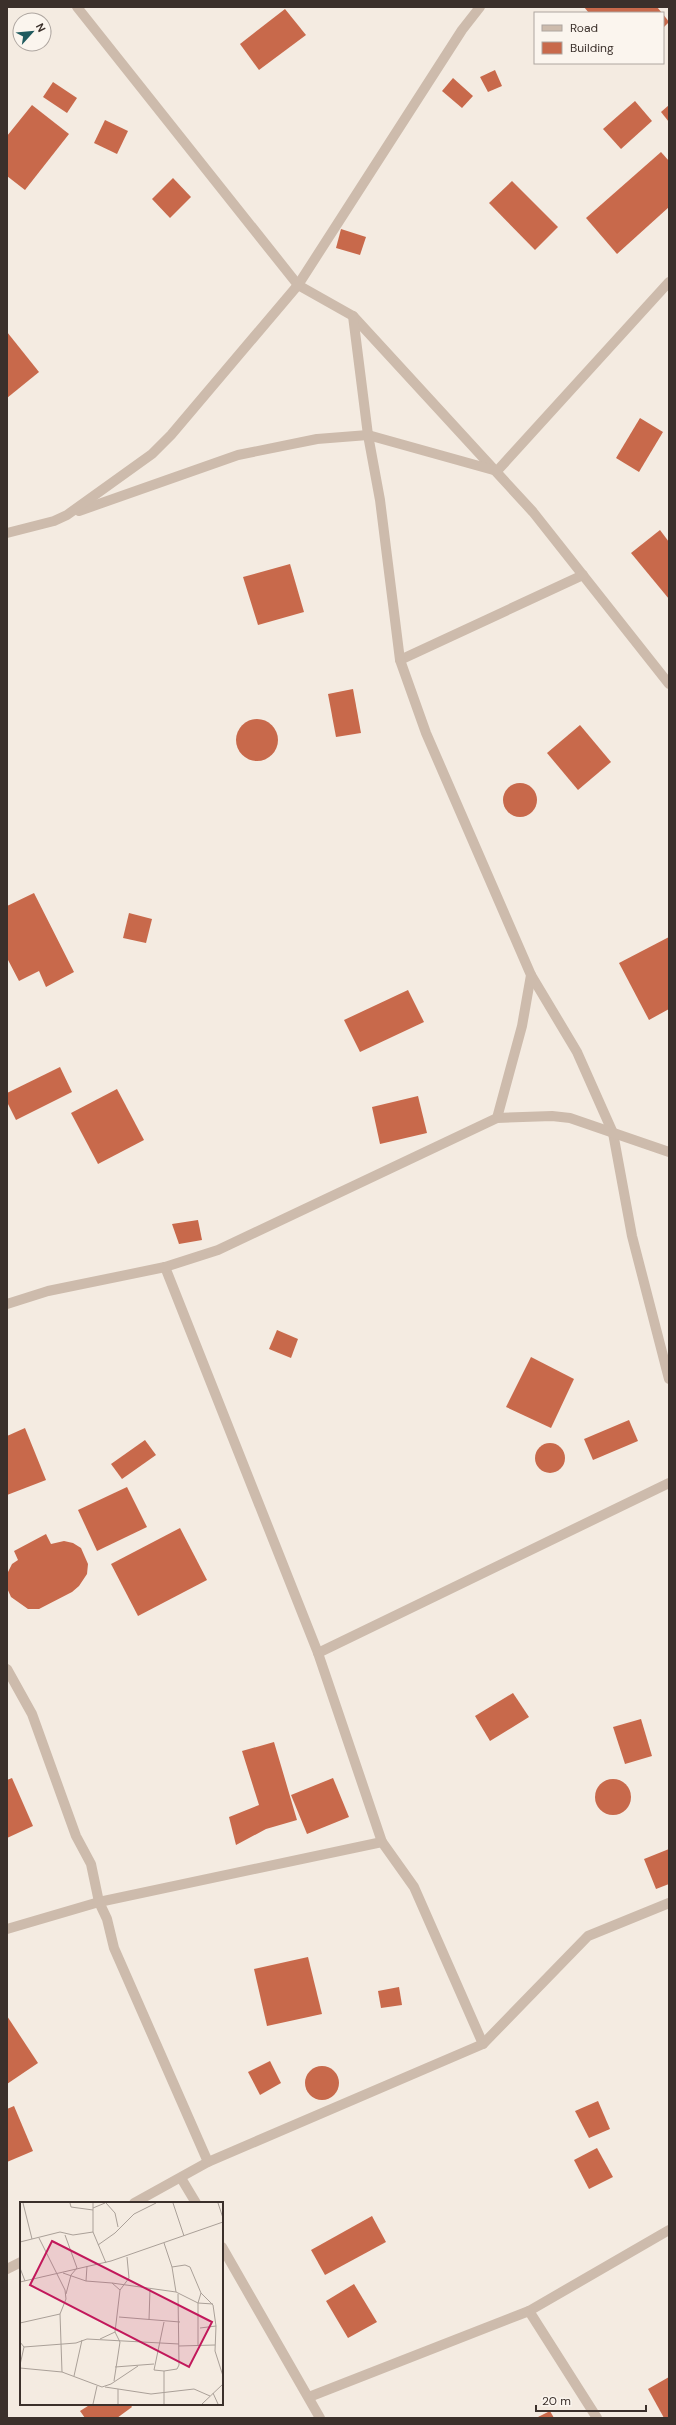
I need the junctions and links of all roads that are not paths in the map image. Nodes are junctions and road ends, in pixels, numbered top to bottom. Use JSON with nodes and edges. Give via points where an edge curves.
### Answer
{"nodes":[{"id":1,"x":77,"y":7,"type":"edge"},
{"id":2,"x":480,"y":7,"type":"edge"},
{"id":3,"x":669,"y":282,"type":"edge"},
{"id":4,"x":298,"y":285,"type":"junction"},
{"id":5,"x":353,"y":316,"type":"junction"},
{"id":6,"x":368,"y":436,"type":"junction"},
{"id":7,"x":497,"y":471,"type":"junction"},
{"id":8,"x":67,"y":515,"type":"junction"},
{"id":9,"x":7,"y":533,"type":"edge"},
{"id":10,"x":583,"y":575,"type":"junction"},
{"id":11,"x":400,"y":660,"type":"junction"},
{"id":12,"x":669,"y":684,"type":"edge"},
{"id":13,"x":531,"y":975,"type":"junction"},
{"id":14,"x":497,"y":1118,"type":"junction"},
{"id":15,"x":613,"y":1133,"type":"junction"},
{"id":16,"x":669,"y":1152,"type":"edge"},
{"id":17,"x":165,"y":1266,"type":"junction"},
{"id":18,"x":7,"y":1304,"type":"edge"},
{"id":19,"x":669,"y":1379,"type":"edge"},
{"id":20,"x":669,"y":1484,"type":"edge"},
{"id":21,"x":318,"y":1653,"type":"junction"},
{"id":22,"x":7,"y":1669,"type":"edge"},
{"id":23,"x":382,"y":1842,"type":"junction"},
{"id":24,"x":99,"y":1902,"type":"junction"},
{"id":25,"x":669,"y":1903,"type":"edge"},
{"id":26,"x":7,"y":1929,"type":"edge"},
{"id":27,"x":483,"y":2044,"type":"junction"},
{"id":28,"x":208,"y":2162,"type":"junction"},
{"id":29,"x":181,"y":2178,"type":"junction"},
{"id":30,"x":136,"y":2202,"type":"edge"},
{"id":31,"x":195,"y":2202,"type":"edge"},
{"id":32,"x":669,"y":2230,"type":"edge"},
{"id":33,"x":223,"y":2249,"type":"edge"},
{"id":34,"x":20,"y":2262,"type":"edge"},
{"id":35,"x":7,"y":2269,"type":"edge"},
{"id":36,"x":529,"y":2312,"type":"junction"},
{"id":37,"x":309,"y":2397,"type":"junction"},
{"id":38,"x":320,"y":2418,"type":"edge"},
{"id":39,"x":597,"y":2418,"type":"edge"}],
"edges":[{"from":1,"to":4,"type":"street"},
{"from":2,"to":4,"type":"street","via":[[462,30]]},
{"from":3,"to":7,"type":"street"},
{"from":4,"to":5,"type":"street"},
{"from":4,"to":8,"type":"street","via":[[152,454]]},
{"from":5,"to":6,"type":"street"},
{"from":5,"to":7,"type":"street"},
{"from":6,"to":7,"type":"street"},
{"from":6,"to":8,"type":"street","via":[[317,439],[238,455]]},
{"from":6,"to":11,"type":"street","via":[[380,500]]},
{"from":7,"to":10,"type":"street"},
{"from":8,"to":9,"type":"street","via":[[54,521]]},
{"from":10,"to":11,"type":"street"},
{"from":10,"to":12,"type":"street"},
{"from":11,"to":13,"type":"street","via":[[426,733]]},
{"from":13,"to":14,"type":"street","via":[[522,1026]]},
{"from":13,"to":15,"type":"street","via":[[577,1052]]},
{"from":14,"to":15,"type":"street","via":[[570,1118]]},
{"from":14,"to":17,"type":"street","via":[[218,1250]]},
{"from":15,"to":16,"type":"street"},
{"from":15,"to":19,"type":"street","via":[[632,1236]]},
{"from":17,"to":18,"type":"street","via":[[75,1285]]},
{"from":17,"to":21,"type":"street"},
{"from":20,"to":21,"type":"street"},
{"from":21,"to":23,"type":"street"},
{"from":22,"to":24,"type":"street","via":[[32,1714],[76,1836],[91,1864]]},
{"from":23,"to":24,"type":"street"},
{"from":23,"to":27,"type":"street","via":[[414,1887]]},
{"from":24,"to":26,"type":"street"},
{"from":24,"to":28,"type":"street","via":[[114,1948]]},
{"from":25,"to":27,"type":"street","via":[[588,1936]]},
{"from":27,"to":28,"type":"street"},
{"from":28,"to":29,"type":"street"},
{"from":29,"to":30,"type":"street"},
{"from":29,"to":31,"type":"street"},
{"from":32,"to":36,"type":"street"},
{"from":33,"to":37,"type":"street"},
{"from":34,"to":35,"type":"street"},
{"from":36,"to":37,"type":"street"},
{"from":36,"to":39,"type":"street"},
{"from":37,"to":38,"type":"street"}]}
